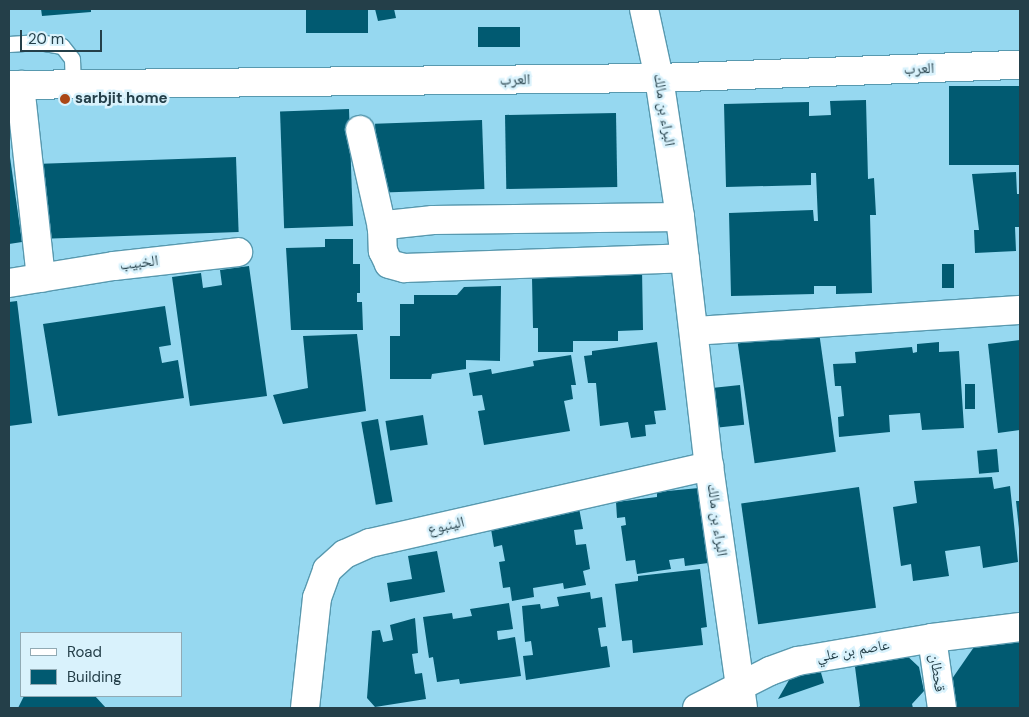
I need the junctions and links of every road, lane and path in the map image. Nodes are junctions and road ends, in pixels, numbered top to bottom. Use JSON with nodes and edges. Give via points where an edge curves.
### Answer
{"nodes":[{"id":1,"x":639,"y":9,"type":"edge"},
{"id":2,"x":9,"y":44,"type":"edge"},
{"id":3,"x":1020,"y":66,"type":"edge"},
{"id":4,"x":659,"y":78,"type":"junction"},
{"id":5,"x":14,"y":85,"type":"edge"},
{"id":6,"x":73,"y":85,"type":"junction"},
{"id":7,"x":360,"y":130,"type":"dead end"},
{"id":8,"x":680,"y":217,"type":"junction"},
{"id":9,"x":382,"y":228,"type":"junction"},
{"id":10,"x":238,"y":252,"type":"dead end"},
{"id":11,"x":685,"y":258,"type":"junction"},
{"id":12,"x":41,"y":278,"type":"junction"},
{"id":13,"x":9,"y":283,"type":"edge"},
{"id":14,"x":1020,"y":310,"type":"edge"},
{"id":15,"x":694,"y":331,"type":"junction"},
{"id":16,"x":709,"y":466,"type":"junction"},
{"id":17,"x":1020,"y":627,"type":"edge"},
{"id":18,"x":932,"y":638,"type":"junction"},
{"id":19,"x":742,"y":698,"type":"edge"},
{"id":20,"x":305,"y":708,"type":"edge"},
{"id":21,"x":697,"y":708,"type":"edge"},
{"id":22,"x":942,"y":708,"type":"edge"}],
"edges":[{"from":1,"to":4,"type":"street","name":"البراء بن مالك"},
{"from":2,"to":6,"type":"lane","via":[[39,42],[62,46],[72,59]]},
{"from":3,"to":4,"type":"street","name":"العرب"},
{"from":4,"to":6,"type":"street","name":"العرب"},
{"from":4,"to":8,"type":"street","name":"البراء بن مالك"},
{"from":5,"to":6,"type":"street","name":"العرب"},
{"from":5,"to":12,"type":"street"},
{"from":7,"to":9,"type":"street"},
{"from":8,"to":9,"type":"street","via":[[433,220]]},
{"from":8,"to":11,"type":"street","name":"البراء بن مالك"},
{"from":9,"to":11,"type":"street","via":[[384,259],[396,268]]},
{"from":10,"to":12,"type":"street","name":"الخبيب"},
{"from":11,"to":15,"type":"street","name":"البراء بن مالك"},
{"from":12,"to":13,"type":"street","name":"الخبيب"},
{"from":14,"to":15,"type":"street"},
{"from":15,"to":16,"type":"street","name":"البراء بن مالك"},
{"from":16,"to":19,"type":"street","name":"البراء بن مالك"},
{"from":16,"to":20,"type":"street","name":"الينبوع","via":[[370,543],[345,554],[328,570],[317,598]]},
{"from":17,"to":18,"type":"street","name":"عاصم بن علي"},
{"from":18,"to":19,"type":"street","name":"عاصم بن علي","via":[[798,661],[770,671]]},
{"from":18,"to":22,"type":"street","name":"قحطان"},
{"from":19,"to":21,"type":"street","name":"عاصم بن علي"}]}
